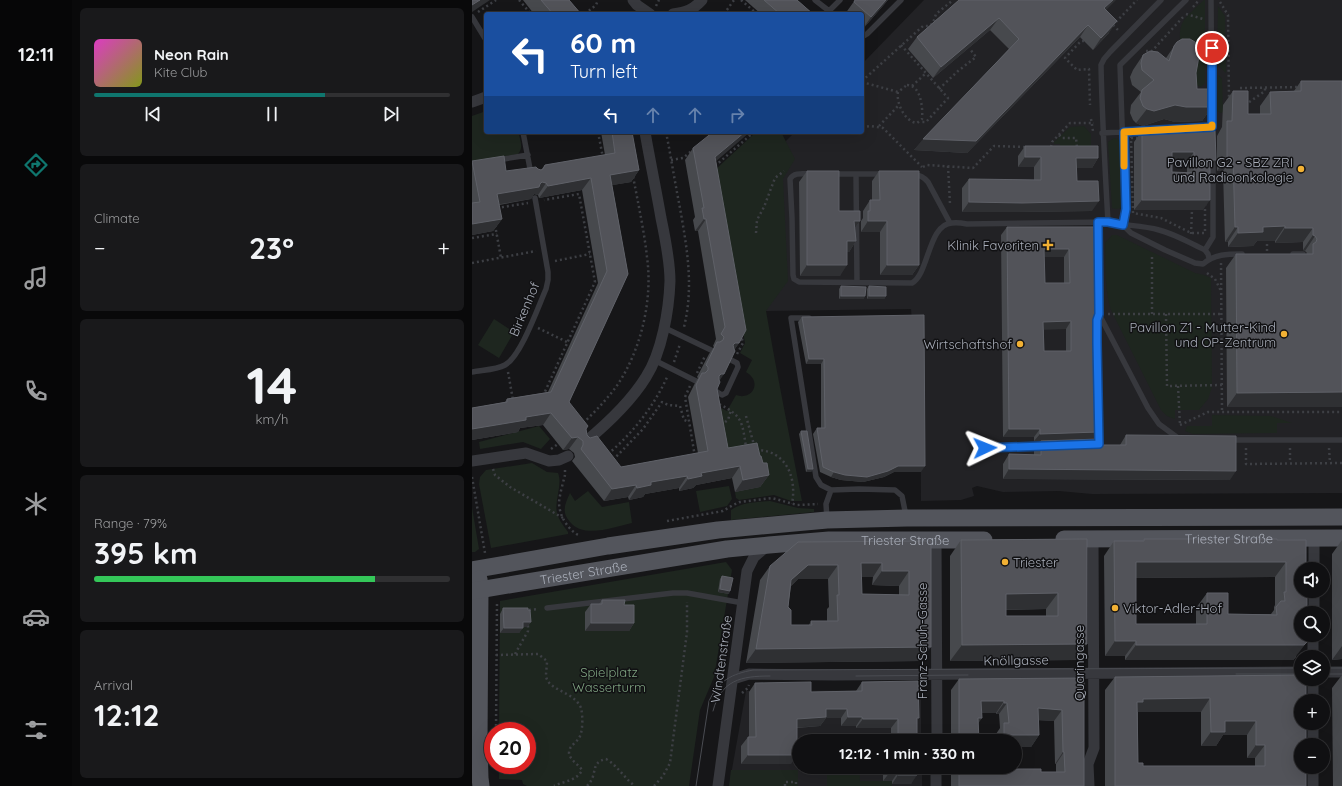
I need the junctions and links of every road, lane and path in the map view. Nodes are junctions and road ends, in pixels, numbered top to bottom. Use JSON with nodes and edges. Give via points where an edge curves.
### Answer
{"nodes":[{"id":1,"x":496,"y":0,"type":"edge"},
{"id":2,"x":519,"y":0,"type":"edge"},
{"id":3,"x":598,"y":0,"type":"edge"},
{"id":4,"x":633,"y":0,"type":"edge"},
{"id":5,"x":702,"y":0,"type":"edge"},
{"id":6,"x":734,"y":0,"type":"edge"},
{"id":7,"x":741,"y":0,"type":"edge"},
{"id":8,"x":815,"y":0,"type":"edge"},
{"id":9,"x":840,"y":0,"type":"edge"},
{"id":10,"x":901,"y":0,"type":"edge"},
{"id":11,"x":953,"y":0,"type":"edge"},
{"id":12,"x":1137,"y":0,"type":"edge"},
{"id":13,"x":1160,"y":0,"type":"edge"},
{"id":14,"x":1186,"y":0,"type":"edge"},
{"id":15,"x":1200,"y":0,"type":"edge"},
{"id":16,"x":1211,"y":0,"type":"edge"},
{"id":17,"x":1220,"y":0,"type":"edge"},
{"id":18,"x":529,"y":12,"type":"edge"},
{"id":19,"x":587,"y":12,"type":"edge"},
{"id":20,"x":647,"y":12,"type":"edge"},
{"id":21,"x":688,"y":12,"type":"edge"},
{"id":22,"x":725,"y":12,"type":"edge"},
{"id":23,"x":755,"y":12,"type":"edge"},
{"id":24,"x":831,"y":12,"type":"edge"},
{"id":25,"x":1186,"y":14,"type":"junction"},
{"id":26,"x":472,"y":16,"type":"edge"},
{"id":27,"x":1211,"y":22,"type":"junction"},
{"id":28,"x":1113,"y":25,"type":"junction"},
{"id":29,"x":1110,"y":28,"type":"edge"},
{"id":30,"x":1121,"y":33,"type":"dead end"},
{"id":31,"x":864,"y":36,"type":"edge"},
{"id":32,"x":484,"y":37,"type":"edge"},
{"id":33,"x":1084,"y":41,"type":"edge"},
{"id":34,"x":901,"y":45,"type":"junction"},
{"id":35,"x":970,"y":49,"type":"edge"},
{"id":36,"x":1140,"y":52,"type":"dead end"},
{"id":37,"x":925,"y":74,"type":"junction"},
{"id":38,"x":864,"y":80,"type":"edge"},
{"id":39,"x":864,"y":83,"type":"edge"},
{"id":40,"x":912,"y":86,"type":"junction"},
{"id":41,"x":1307,"y":87,"type":"edge"},
{"id":42,"x":1240,"y":88,"type":"dead end"},
{"id":43,"x":1265,"y":88,"type":"junction"},
{"id":44,"x":939,"y":89,"type":"junction"},
{"id":45,"x":898,"y":92,"type":"junction"},
{"id":46,"x":484,"y":98,"type":"edge"},
{"id":47,"x":472,"y":102,"type":"edge"},
{"id":48,"x":899,"y":105,"type":"junction"},
{"id":49,"x":1090,"y":105,"type":"dead end"},
{"id":50,"x":1229,"y":105,"type":"dead end"},
{"id":51,"x":1243,"y":106,"type":"edge"},
{"id":52,"x":920,"y":122,"type":"junction"},
{"id":53,"x":1094,"y":123,"type":"dead end"},
{"id":54,"x":879,"y":126,"type":"junction"},
{"id":55,"x":864,"y":127,"type":"edge"},
{"id":56,"x":1212,"y":127,"type":"junction"},
{"id":57,"x":1124,"y":132,"type":"junction"},
{"id":58,"x":1102,"y":133,"type":"junction"},
{"id":59,"x":523,"y":134,"type":"edge"},
{"id":60,"x":598,"y":134,"type":"edge"},
{"id":61,"x":645,"y":134,"type":"edge"},
{"id":62,"x":668,"y":134,"type":"edge"},
{"id":63,"x":752,"y":134,"type":"edge"},
{"id":64,"x":1059,"y":135,"type":"junction"},
{"id":65,"x":667,"y":137,"type":"dead end"},
{"id":66,"x":1212,"y":143,"type":"edge"},
{"id":67,"x":698,"y":145,"type":"edge"},
{"id":68,"x":1030,"y":147,"type":"edge"},
{"id":69,"x":1045,"y":147,"type":"edge"},
{"id":70,"x":1077,"y":149,"type":"edge"},
{"id":71,"x":1212,"y":151,"type":"edge"},
{"id":72,"x":528,"y":155,"type":"junction"},
{"id":73,"x":671,"y":160,"type":"dead end"},
{"id":74,"x":493,"y":161,"type":"edge"},
{"id":75,"x":604,"y":162,"type":"edge"},
{"id":76,"x":948,"y":166,"type":"junction"},
{"id":77,"x":712,"y":168,"type":"edge"},
{"id":78,"x":632,"y":169,"type":"edge"},
{"id":79,"x":818,"y":174,"type":"edge"},
{"id":80,"x":826,"y":174,"type":"edge"},
{"id":81,"x":856,"y":174,"type":"junction"},
{"id":82,"x":888,"y":174,"type":"edge"},
{"id":83,"x":904,"y":174,"type":"edge"},
{"id":84,"x":792,"y":176,"type":"junction"},
{"id":85,"x":532,"y":178,"type":"edge"},
{"id":86,"x":536,"y":200,"type":"junction"},
{"id":87,"x":492,"y":209,"type":"edge"},
{"id":88,"x":1192,"y":210,"type":"edge"},
{"id":89,"x":946,"y":215,"type":"junction"},
{"id":90,"x":494,"y":221,"type":"edge"},
{"id":91,"x":950,"y":222,"type":"junction"},
{"id":92,"x":1098,"y":222,"type":"junction"},
{"id":93,"x":1108,"y":222,"type":"junction"},
{"id":94,"x":1123,"y":225,"type":"junction"},
{"id":95,"x":756,"y":233,"type":"dead end"},
{"id":96,"x":1191,"y":233,"type":"junction"},
{"id":97,"x":497,"y":234,"type":"junction"},
{"id":98,"x":472,"y":238,"type":"edge"},
{"id":99,"x":1267,"y":238,"type":"edge"},
{"id":100,"x":1191,"y":244,"type":"junction"},
{"id":101,"x":1152,"y":249,"type":"dead end"},
{"id":102,"x":544,"y":250,"type":"junction"},
{"id":103,"x":1205,"y":250,"type":"junction"},
{"id":104,"x":590,"y":254,"type":"junction"},
{"id":105,"x":1267,"y":254,"type":"joint"},
{"id":106,"x":1288,"y":254,"type":"edge"},
{"id":107,"x":1303,"y":254,"type":"edge"},
{"id":108,"x":501,"y":258,"type":"junction"},
{"id":109,"x":1209,"y":258,"type":"junction"},
{"id":110,"x":564,"y":259,"type":"dead end"},
{"id":111,"x":472,"y":263,"type":"edge"},
{"id":112,"x":1207,"y":273,"type":"dead end"},
{"id":113,"x":857,"y":282,"type":"junction"},
{"id":114,"x":1222,"y":292,"type":"junction"},
{"id":115,"x":1099,"y":314,"type":"junction"},
{"id":116,"x":1152,"y":314,"type":"junction"},
{"id":117,"x":1166,"y":314,"type":"junction"},
{"id":118,"x":1222,"y":314,"type":"junction"},
{"id":119,"x":814,"y":317,"type":"edge"},
{"id":120,"x":664,"y":328,"type":"junction"},
{"id":121,"x":740,"y":328,"type":"edge"},
{"id":122,"x":545,"y":331,"type":"dead end"},
{"id":123,"x":568,"y":342,"type":"junction"},
{"id":124,"x":1097,"y":343,"type":"edge"},
{"id":125,"x":711,"y":350,"type":"edge"},
{"id":126,"x":1097,"y":358,"type":"edge"},
{"id":127,"x":654,"y":360,"type":"junction"},
{"id":128,"x":731,"y":360,"type":"joint"},
{"id":129,"x":472,"y":372,"type":"edge"},
{"id":130,"x":696,"y":381,"type":"edge"},
{"id":131,"x":510,"y":383,"type":"dead end"},
{"id":132,"x":1222,"y":385,"type":"junction"},
{"id":133,"x":1178,"y":386,"type":"junction"},
{"id":134,"x":715,"y":391,"type":"joint"},
{"id":135,"x":540,"y":401,"type":"edge"},
{"id":136,"x":686,"y":403,"type":"dead end"},
{"id":137,"x":514,"y":406,"type":"edge"},
{"id":138,"x":732,"y":410,"type":"junction"},
{"id":139,"x":1222,"y":412,"type":"junction"},
{"id":140,"x":1342,"y":412,"type":"edge"},
{"id":141,"x":746,"y":416,"type":"dead end"},
{"id":142,"x":689,"y":422,"type":"junction"},
{"id":143,"x":581,"y":424,"type":"edge"},
{"id":144,"x":718,"y":425,"type":"edge"},
{"id":145,"x":1180,"y":425,"type":"junction"},
{"id":146,"x":1178,"y":438,"type":"junction"},
{"id":147,"x":1186,"y":439,"type":"edge"},
{"id":148,"x":1225,"y":440,"type":"edge"},
{"id":149,"x":1342,"y":440,"type":"edge"},
{"id":150,"x":584,"y":443,"type":"edge"},
{"id":151,"x":1092,"y":444,"type":"edge"},
{"id":152,"x":1054,"y":445,"type":"edge"},
{"id":153,"x":1246,"y":446,"type":"dead end"},
{"id":154,"x":1290,"y":446,"type":"dead end"},
{"id":155,"x":1329,"y":446,"type":"dead end"},
{"id":156,"x":985,"y":448,"type":"dead end"},
{"id":157,"x":755,"y":450,"type":"junction"},
{"id":158,"x":568,"y":456,"type":"dead end"},
{"id":159,"x":490,"y":459,"type":"junction"},
{"id":160,"x":612,"y":460,"type":"edge"},
{"id":161,"x":695,"y":460,"type":"edge"},
{"id":162,"x":472,"y":462,"type":"edge"},
{"id":163,"x":1290,"y":463,"type":"junction"},
{"id":164,"x":1330,"y":463,"type":"junction"},
{"id":165,"x":1342,"y":463,"type":"edge"},
{"id":166,"x":565,"y":470,"type":"dead end"},
{"id":167,"x":472,"y":477,"type":"edge"},
{"id":168,"x":831,"y":490,"type":"junction"},
{"id":169,"x":792,"y":504,"type":"dead end"},
{"id":170,"x":723,"y":511,"type":"dead end"},
{"id":171,"x":1342,"y":517,"type":"edge"},
{"id":172,"x":907,"y":518,"type":"junction"},
{"id":173,"x":563,"y":519,"type":"junction"},
{"id":174,"x":827,"y":520,"type":"junction"},
{"id":175,"x":660,"y":522,"type":"dead end"},
{"id":176,"x":581,"y":536,"type":"dead end"},
{"id":177,"x":1314,"y":538,"type":"junction"},
{"id":178,"x":1342,"y":538,"type":"edge"},
{"id":179,"x":1046,"y":539,"type":"edge"},
{"id":180,"x":1093,"y":539,"type":"junction"},
{"id":181,"x":936,"y":540,"type":"junction"},
{"id":182,"x":999,"y":540,"type":"edge"},
{"id":183,"x":769,"y":545,"type":"junction"},
{"id":184,"x":486,"y":553,"type":"dead end"},
{"id":185,"x":1314,"y":562,"type":"edge"},
{"id":186,"x":475,"y":570,"type":"edge"},
{"id":187,"x":476,"y":591,"type":"edge"},
{"id":188,"x":687,"y":593,"type":"junction"},
{"id":189,"x":743,"y":603,"type":"junction"},
{"id":190,"x":496,"y":604,"type":"dead end"},
{"id":191,"x":547,"y":608,"type":"joint"},
{"id":192,"x":515,"y":654,"type":"junction"},
{"id":193,"x":496,"y":655,"type":"junction"},
{"id":194,"x":1294,"y":672,"type":"edge"},
{"id":195,"x":1330,"y":672,"type":"edge"},
{"id":196,"x":1342,"y":672,"type":"edge"},
{"id":197,"x":1094,"y":673,"type":"junction"},
{"id":198,"x":937,"y":675,"type":"junction"},
{"id":199,"x":733,"y":679,"type":"junction"},
{"id":200,"x":496,"y":722,"type":"edge"},
{"id":201,"x":936,"y":734,"type":"edge"},
{"id":202,"x":936,"y":774,"type":"edge"},
{"id":203,"x":1313,"y":774,"type":"edge"},
{"id":204,"x":478,"y":783,"type":"edge"},
{"id":205,"x":554,"y":786,"type":"edge"},
{"id":206,"x":587,"y":786,"type":"edge"},
{"id":207,"x":635,"y":786,"type":"edge"},
{"id":208,"x":654,"y":786,"type":"edge"},
{"id":209,"x":718,"y":786,"type":"edge"},
{"id":210,"x":785,"y":786,"type":"edge"},
{"id":211,"x":796,"y":786,"type":"edge"},
{"id":212,"x":936,"y":786,"type":"edge"},
{"id":213,"x":1089,"y":786,"type":"edge"},
{"id":214,"x":1314,"y":786,"type":"edge"}],
"edges":[{"from":1,"to":26,"type":"path"},
{"from":2,"to":18,"type":"path"},
{"from":3,"to":19,"type":"path"},
{"from":4,"to":20,"type":"street"},
{"from":5,"to":21,"type":"street"},
{"from":6,"to":22,"type":"path"},
{"from":7,"to":23,"type":"path"},
{"from":8,"to":24,"type":"lane"},
{"from":9,"to":24,"type":"lane"},
{"from":10,"to":31,"type":"lane"},
{"from":11,"to":34,"type":"path","via":[[936,14],[933,23],[923,26]]},
{"from":12,"to":28,"type":"path"},
{"from":13,"to":58,"type":"lane","via":[[1102,62]]},
{"from":14,"to":57,"type":"lane","via":[[1120,65]]},
{"from":15,"to":25,"type":"path"},
{"from":16,"to":27,"type":"lane"},
{"from":17,"to":50,"type":"path","via":[[1228,15]]},
{"from":25,"to":27,"type":"path"},
{"from":25,"to":36,"type":"path","via":[[1152,51]]},
{"from":26,"to":32,"type":"lane"},
{"from":27,"to":56,"type":"lane"},
{"from":28,"to":29,"type":"path"},
{"from":28,"to":30,"type":"path"},
{"from":33,"to":49,"type":"path","via":[[1081,41],[1065,58],[1077,70],[1089,69]]},
{"from":34,"to":37,"type":"path"},
{"from":34,"to":38,"type":"path"},
{"from":35,"to":44,"type":"path","via":[[976,57]]},
{"from":37,"to":40,"type":"path"},
{"from":37,"to":44,"type":"path"},
{"from":39,"to":45,"type":"path"},
{"from":40,"to":45,"type":"path","via":[[904,86]]},
{"from":40,"to":52,"type":"path","via":[[922,102]]},
{"from":41,"to":43,"type":"path"},
{"from":42,"to":43,"type":"path"},
{"from":43,"to":51,"type":"path","via":[[1265,91]]},
{"from":44,"to":52,"type":"path","via":[[948,98],[926,122]]},
{"from":45,"to":48,"type":"path"},
{"from":46,"to":47,"type":"street"},
{"from":48,"to":52,"type":"path","via":[[910,121]]},
{"from":48,"to":54,"type":"path"},
{"from":53,"to":64,"type":"path","via":[[1070,124]]},
{"from":54,"to":55,"type":"path"},
{"from":54,"to":76,"type":"path","via":[[923,168],[927,165]]},
{"from":56,"to":57,"type":"lane"},
{"from":56,"to":66,"type":"lane"},
{"from":57,"to":58,"type":"lane"},
{"from":57,"to":94,"type":"lane","via":[[1126,209]]},
{"from":58,"to":93,"type":"lane"},
{"from":59,"to":72,"type":"lane"},
{"from":60,"to":75,"type":"path"},
{"from":61,"to":120,"type":"street","via":[[670,280]]},
{"from":62,"to":65,"type":"path"},
{"from":63,"to":77,"type":"path"},
{"from":64,"to":69,"type":"path","via":[[1052,142],[1052,147]]},
{"from":64,"to":70,"type":"path","via":[[1062,138],[1076,138]]},
{"from":67,"to":73,"type":"path","via":[[683,158]]},
{"from":68,"to":76,"type":"path","via":[[994,146],[974,168]]},
{"from":71,"to":103,"type":"lane","via":[[1213,237]]},
{"from":72,"to":74,"type":"lane"},
{"from":72,"to":85,"type":"lane"},
{"from":76,"to":89,"type":"path","via":[[951,211]]},
{"from":78,"to":143,"type":"path","via":[[648,257],[645,313],[635,351],[620,380],[605,401]]},
{"from":79,"to":84,"type":"lane"},
{"from":80,"to":81,"type":"lane"},
{"from":81,"to":82,"type":"lane"},
{"from":81,"to":113,"type":"lane"},
{"from":83,"to":89,"type":"lane","via":[[918,174],[924,178]]},
{"from":84,"to":95,"type":"path","via":[[786,170],[775,178],[758,216]]},
{"from":84,"to":113,"type":"lane","via":[[790,186],[794,279],[799,282]]},
{"from":86,"to":87,"type":"path"},
{"from":86,"to":102,"type":"lane","name":"Birkenhof"},
{"from":86,"to":104,"type":"path","via":[[579,194]]},
{"from":88,"to":96,"type":"path"},
{"from":89,"to":91,"type":"lane"},
{"from":90,"to":97,"type":"path"},
{"from":91,"to":92,"type":"lane"},
{"from":91,"to":113,"type":"lane","via":[[934,237],[915,281]]},
{"from":92,"to":93,"type":"lane"},
{"from":92,"to":115,"type":"lane"},
{"from":93,"to":94,"type":"lane"},
{"from":94,"to":100,"type":"lane","via":[[1161,230]]},
{"from":94,"to":109,"type":"lane","via":[[1131,233],[1196,263],[1203,264]]},
{"from":96,"to":96,"type":"path","via":[[1161,218],[1132,213],[1131,138],[1206,138],[1205,233]]},
{"from":96,"to":100,"type":"path"},
{"from":97,"to":98,"type":"path"},
{"from":97,"to":108,"type":"path"},
{"from":99,"to":105,"type":"path"},
{"from":100,"to":103,"type":"lane"},
{"from":101,"to":116,"type":"path"},
{"from":102,"to":108,"type":"path"},
{"from":102,"to":129,"type":"lane","name":"Birkenhof","via":[[548,272],[546,289],[520,349],[500,367]]},
{"from":103,"to":109,"type":"lane"},
{"from":104,"to":110,"type":"path"},
{"from":104,"to":123,"type":"path","via":[[595,282]]},
{"from":105,"to":109,"type":"lane","via":[[1225,254]]},
{"from":106,"to":107,"type":"lane"},
{"from":108,"to":111,"type":"path"},
{"from":109,"to":114,"type":"path","via":[[1221,264]]},
{"from":112,"to":114,"type":"path","via":[[1215,279]]},
{"from":114,"to":118,"type":"path"},
{"from":115,"to":116,"type":"path"},
{"from":115,"to":124,"type":"lane"},
{"from":115,"to":146,"type":"lane","via":[[1148,408],[1159,424]]},
{"from":116,"to":117,"type":"path"},
{"from":117,"to":118,"type":"path"},
{"from":117,"to":133,"type":"path","via":[[1168,386]]},
{"from":118,"to":132,"type":"path"},
{"from":119,"to":168,"type":"lane","via":[[791,318],[816,477],[821,485]]},
{"from":120,"to":125,"type":"lane"},
{"from":120,"to":127,"type":"street"},
{"from":121,"to":128,"type":"path","via":[[743,343]]},
{"from":122,"to":123,"type":"path"},
{"from":123,"to":135,"type":"path"},
{"from":126,"to":151,"type":"lane","via":[[1099,444]]},
{"from":127,"to":130,"type":"lane"},
{"from":127,"to":150,"type":"street","via":[[646,377],[628,402]]},
{"from":128,"to":134,"type":"lane","via":[[738,364],[738,367],[726,393],[722,395]]},
{"from":131,"to":137,"type":"path"},
{"from":132,"to":133,"type":"path"},
{"from":132,"to":139,"type":"path"},
{"from":133,"to":145,"type":"path"},
{"from":134,"to":138,"type":"path","via":[[713,400]]},
{"from":136,"to":142,"type":"path"},
{"from":138,"to":144,"type":"path","via":[[728,420]]},
{"from":138,"to":157,"type":"path","via":[[743,426],[749,451]]},
{"from":139,"to":140,"type":"path"},
{"from":139,"to":145,"type":"path","via":[[1208,412]]},
{"from":141,"to":157,"type":"path"},
{"from":142,"to":160,"type":"path","via":[[684,420],[680,406],[662,402],[643,430]]},
{"from":142,"to":161,"type":"path"},
{"from":145,"to":146,"type":"path"},
{"from":146,"to":147,"type":"lane"},
{"from":148,"to":149,"type":"lane"},
{"from":152,"to":156,"type":"lane"},
{"from":153,"to":163,"type":"path","via":[[1246,464]]},
{"from":154,"to":163,"type":"path"},
{"from":155,"to":164,"type":"path"},
{"from":157,"to":169,"type":"path","via":[[776,454],[787,466],[793,482]]},
{"from":158,"to":159,"type":"street","via":[[549,461],[526,453]]},
{"from":159,"to":162,"type":"street"},
{"from":159,"to":173,"type":"path","via":[[495,475]]},
{"from":163,"to":164,"type":"path"},
{"from":164,"to":165,"type":"path"},
{"from":166,"to":173,"type":"path","via":[[559,503]]},
{"from":167,"to":184,"type":"path"},
{"from":168,"to":172,"type":"lane","via":[[895,490],[902,496]]},
{"from":168,"to":174,"type":"lane","via":[[826,504]]},
{"from":170,"to":175,"type":"path"},
{"from":171,"to":172,"type":"main road","name":"Triester Straße"},
{"from":172,"to":174,"type":"main road","name":"Triester Straße"},
{"from":173,"to":176,"type":"path","via":[[572,532]]},
{"from":174,"to":186,"type":"main road","name":"Triester Straße","via":[[718,530],[608,546]]},
{"from":177,"to":178,"type":"main road","name":"Triester Straße"},
{"from":177,"to":180,"type":"main road","name":"Triester Straße"},
{"from":177,"to":185,"type":"street"},
{"from":179,"to":180,"type":"main road","name":"Triester Straße"},
{"from":180,"to":197,"type":"street","name":"Quaringasse"},
{"from":181,"to":182,"type":"main road","name":"Triester Straße"},
{"from":181,"to":183,"type":"main road","name":"Triester Straße","via":[[828,540]]},
{"from":181,"to":198,"type":"street","name":"Franz-Schuh-Gasse"},
{"from":183,"to":187,"type":"main road","name":"Triester Straße","via":[[727,549]]},
{"from":183,"to":189,"type":"street","name":"Windtenstraße","via":[[754,557],[747,571]]},
{"from":186,"to":187,"type":"main road"},
{"from":187,"to":204,"type":"main road"},
{"from":188,"to":189,"type":"lane"},
{"from":188,"to":191,"type":"lane"},
{"from":188,"to":208,"type":"path","via":[[687,632],[670,763],[664,776]]},
{"from":189,"to":199,"type":"street","name":"Windtenstraße"},
{"from":190,"to":193,"type":"path"},
{"from":191,"to":192,"type":"path","via":[[528,610],[528,631]]},
{"from":192,"to":193,"type":"path"},
{"from":192,"to":205,"type":"path","via":[[538,654],[545,658],[546,677],[549,683],[555,689],[562,690],[574,698],[581,710],[580,737],[569,751],[582,770],[579,776]]},
{"from":193,"to":200,"type":"path"},
{"from":194,"to":197,"type":"street","name":"Knöllgasse"},
{"from":195,"to":196,"type":"street"},
{"from":197,"to":198,"type":"street","name":"Knöllgasse"},
{"from":197,"to":213,"type":"street","name":"Quaringasse","via":[[1094,748],[1088,764]]},
{"from":198,"to":199,"type":"street","name":"Knöllgasse","via":[[749,674]]},
{"from":198,"to":201,"type":"street","name":"Franz-Schuh-Gasse"},
{"from":199,"to":209,"type":"street","name":"Windtenstraße"},
{"from":202,"to":212,"type":"street"},
{"from":203,"to":214,"type":"street"},
{"from":206,"to":207,"type":"path","via":[[593,778],[595,765],[599,760],[606,759]]},
{"from":210,"to":211,"type":"path","via":[[785,782],[797,782]]}]}
